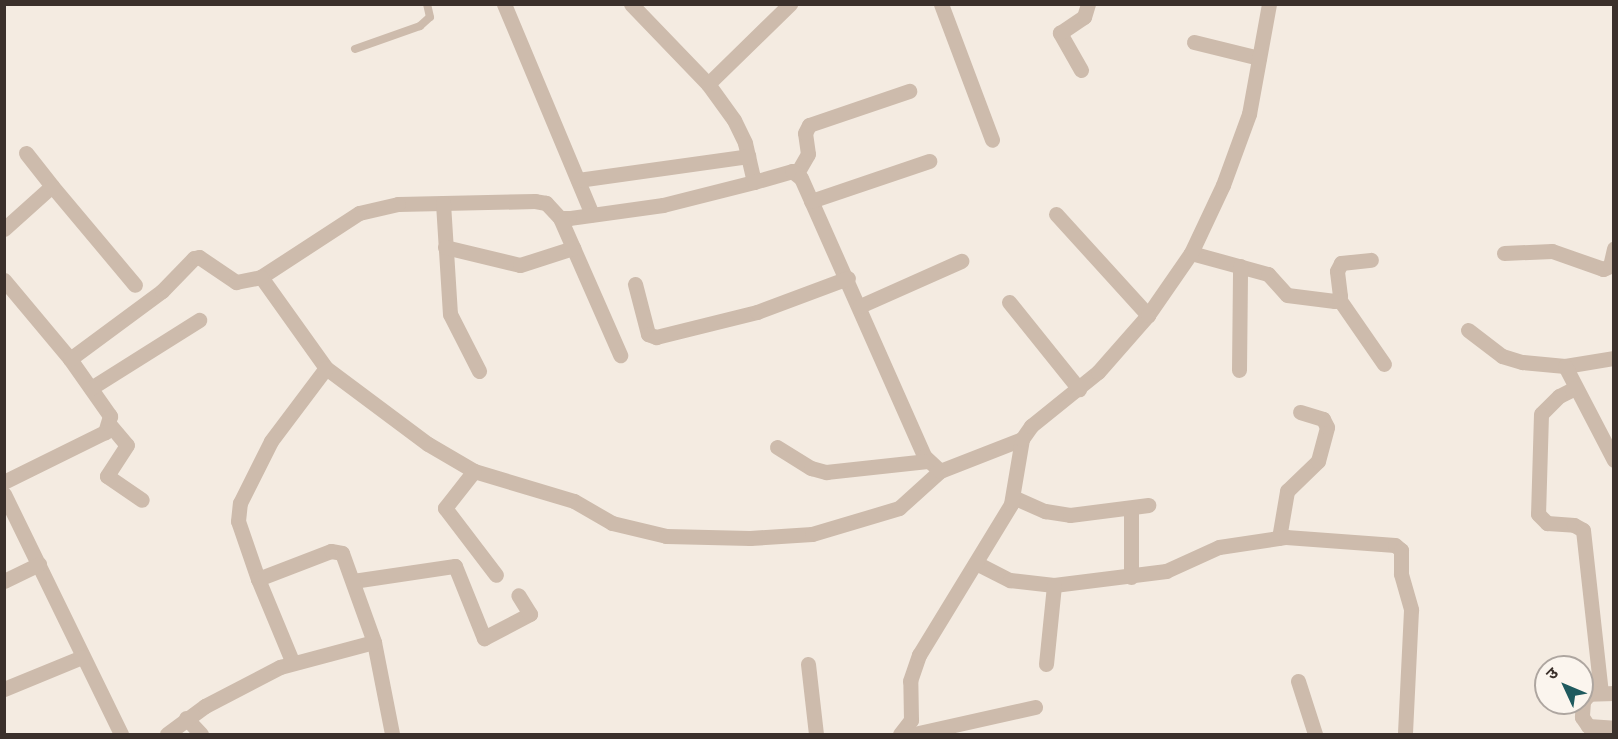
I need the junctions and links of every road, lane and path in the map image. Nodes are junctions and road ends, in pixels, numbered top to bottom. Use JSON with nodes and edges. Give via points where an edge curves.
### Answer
{"nodes":[{"id":1,"x":427,"y":4,"type":"edge"},
{"id":2,"x":504,"y":4,"type":"edge"},
{"id":3,"x":631,"y":4,"type":"edge"},
{"id":4,"x":790,"y":4,"type":"edge"},
{"id":5,"x":941,"y":4,"type":"edge"},
{"id":6,"x":1088,"y":4,"type":"edge"},
{"id":7,"x":1269,"y":4,"type":"edge"},
{"id":8,"x":1194,"y":42,"type":"dead end"},
{"id":9,"x":355,"y":49,"type":"dead end"},
{"id":10,"x":1259,"y":58,"type":"junction"},
{"id":11,"x":1081,"y":70,"type":"dead end"},
{"id":12,"x":708,"y":84,"type":"junction"},
{"id":13,"x":909,"y":91,"type":"dead end"},
{"id":14,"x":992,"y":140,"type":"dead end"},
{"id":15,"x":26,"y":153,"type":"dead end"},
{"id":16,"x":748,"y":156,"type":"junction"},
{"id":17,"x":929,"y":161,"type":"dead end"},
{"id":18,"x":797,"y":173,"type":"junction"},
{"id":19,"x":578,"y":180,"type":"junction"},
{"id":20,"x":754,"y":182,"type":"junction"},
{"id":21,"x":52,"y":186,"type":"junction"},
{"id":22,"x":811,"y":201,"type":"junction"},
{"id":23,"x":444,"y":204,"type":"junction"},
{"id":24,"x":592,"y":214,"type":"junction"},
{"id":25,"x":1056,"y":214,"type":"dead end"},
{"id":26,"x":560,"y":218,"type":"junction"},
{"id":27,"x":4,"y":229,"type":"edge"},
{"id":28,"x":445,"y":247,"type":"junction"},
{"id":29,"x":573,"y":248,"type":"junction"},
{"id":30,"x":1614,"y":248,"type":"edge"},
{"id":31,"x":1191,"y":253,"type":"junction"},
{"id":32,"x":1504,"y":253,"type":"dead end"},
{"id":33,"x":1371,"y":260,"type":"dead end"},
{"id":34,"x":962,"y":261,"type":"dead end"},
{"id":35,"x":1240,"y":266,"type":"junction"},
{"id":36,"x":261,"y":277,"type":"junction"},
{"id":37,"x":848,"y":279,"type":"junction"},
{"id":38,"x":4,"y":280,"type":"edge"},
{"id":39,"x":635,"y":284,"type":"dead end"},
{"id":40,"x":135,"y":285,"type":"dead end"},
{"id":41,"x":1340,"y":299,"type":"junction"},
{"id":42,"x":1009,"y":302,"type":"dead end"},
{"id":43,"x":860,"y":306,"type":"junction"},
{"id":44,"x":1148,"y":315,"type":"junction"},
{"id":45,"x":198,"y":320,"type":"dead end"},
{"id":46,"x":1468,"y":330,"type":"dead end"},
{"id":47,"x":620,"y":355,"type":"dead end"},
{"id":48,"x":1614,"y":358,"type":"edge"},
{"id":49,"x":70,"y":359,"type":"junction"},
{"id":50,"x":1384,"y":364,"type":"dead end"},
{"id":51,"x":1565,"y":366,"type":"junction"},
{"id":52,"x":326,"y":368,"type":"junction"},
{"id":53,"x":1239,"y":370,"type":"dead end"},
{"id":54,"x":479,"y":371,"type":"dead end"},
{"id":55,"x":91,"y":388,"type":"junction"},
{"id":56,"x":1575,"y":388,"type":"junction"},
{"id":57,"x":1079,"y":389,"type":"junction"},
{"id":58,"x":1300,"y":411,"type":"dead end"},
{"id":59,"x":110,"y":425,"type":"junction"},
{"id":60,"x":1022,"y":438,"type":"junction"},
{"id":61,"x":777,"y":447,"type":"dead end"},
{"id":62,"x":1614,"y":460,"type":"edge"},
{"id":63,"x":933,"y":466,"type":"junction"},
{"id":64,"x":474,"y":471,"type":"junction"},
{"id":65,"x":4,"y":482,"type":"edge"},
{"id":66,"x":4,"y":494,"type":"edge"},
{"id":67,"x":1013,"y":497,"type":"junction"},
{"id":68,"x":142,"y":500,"type":"dead end"},
{"id":69,"x":1148,"y":505,"type":"dead end"},
{"id":70,"x":1131,"y":508,"type":"junction"},
{"id":71,"x":1279,"y":537,"type":"junction"},
{"id":72,"x":39,"y":564,"type":"junction"},
{"id":73,"x":978,"y":564,"type":"junction"},
{"id":74,"x":496,"y":575,"type":"dead end"},
{"id":75,"x":1131,"y":577,"type":"junction"},
{"id":76,"x":258,"y":579,"type":"junction"},
{"id":77,"x":4,"y":581,"type":"edge"},
{"id":78,"x":353,"y":581,"type":"junction"},
{"id":79,"x":1054,"y":585,"type":"junction"},
{"id":80,"x":518,"y":595,"type":"dead end"},
{"id":81,"x":374,"y":642,"type":"junction"},
{"id":82,"x":82,"y":657,"type":"junction"},
{"id":83,"x":292,"y":661,"type":"junction"},
{"id":84,"x":808,"y":664,"type":"dead end"},
{"id":85,"x":1047,"y":664,"type":"dead end"},
{"id":86,"x":1298,"y":681,"type":"dead end"},
{"id":87,"x":4,"y":689,"type":"edge"},
{"id":88,"x":1607,"y":692,"type":"edge"},
{"id":89,"x":1035,"y":707,"type":"dead end"},
{"id":90,"x":186,"y":718,"type":"junction"},
{"id":91,"x":1614,"y":728,"type":"edge"},
{"id":92,"x":913,"y":730,"type":"edge"},
{"id":93,"x":121,"y":735,"type":"edge"},
{"id":94,"x":167,"y":735,"type":"edge"},
{"id":95,"x":201,"y":735,"type":"edge"},
{"id":96,"x":392,"y":735,"type":"edge"},
{"id":97,"x":816,"y":735,"type":"edge"},
{"id":98,"x":900,"y":735,"type":"edge"},
{"id":99,"x":1315,"y":735,"type":"edge"},
{"id":100,"x":1405,"y":735,"type":"edge"}],
"edges":[{"from":1,"to":9,"type":"lane","via":[[430,17],[420,26]]},
{"from":2,"to":19,"type":"street"},
{"from":3,"to":12,"type":"street"},
{"from":4,"to":12,"type":"street"},
{"from":5,"to":14,"type":"street"},
{"from":6,"to":11,"type":"street","via":[[1084,16],[1060,33]]},
{"from":7,"to":10,"type":"street"},
{"from":8,"to":10,"type":"street"},
{"from":10,"to":31,"type":"street","via":[[1249,114],[1223,185]]},
{"from":12,"to":16,"type":"street","via":[[738,128]]},
{"from":13,"to":18,"type":"street","via":[[809,125],[805,133],[807,158]]},
{"from":15,"to":21,"type":"street"},
{"from":16,"to":19,"type":"street"},
{"from":16,"to":20,"type":"street"},
{"from":17,"to":22,"type":"street"},
{"from":18,"to":20,"type":"street","via":[[784,172]]},
{"from":18,"to":22,"type":"street"},
{"from":19,"to":24,"type":"street"},
{"from":20,"to":24,"type":"street","via":[[663,205]]},
{"from":21,"to":27,"type":"street"},
{"from":21,"to":40,"type":"street"},
{"from":22,"to":37,"type":"street"},
{"from":23,"to":26,"type":"street","via":[[540,201]]},
{"from":23,"to":28,"type":"street"},
{"from":23,"to":36,"type":"street","via":[[398,204],[359,213]]},
{"from":24,"to":26,"type":"street"},
{"from":25,"to":44,"type":"street"},
{"from":26,"to":29,"type":"street"},
{"from":28,"to":29,"type":"street","via":[[520,265]]},
{"from":28,"to":54,"type":"street","via":[[450,314]]},
{"from":29,"to":47,"type":"street"},
{"from":30,"to":32,"type":"street","via":[[1610,266],[1603,268],[1552,251]]},
{"from":31,"to":35,"type":"street"},
{"from":31,"to":44,"type":"street"},
{"from":33,"to":41,"type":"street","via":[[1347,260],[1338,266]]},
{"from":34,"to":43,"type":"street"},
{"from":35,"to":41,"type":"street","via":[[1268,274],[1287,295]]},
{"from":35,"to":53,"type":"street"},
{"from":36,"to":49,"type":"street","via":[[236,282],[200,257],[194,258],[162,291]]},
{"from":36,"to":52,"type":"street"},
{"from":37,"to":39,"type":"street","via":[[765,310],[656,337],[648,334]]},
{"from":37,"to":43,"type":"street"},
{"from":38,"to":49,"type":"street"},
{"from":41,"to":50,"type":"street"},
{"from":42,"to":57,"type":"street"},
{"from":43,"to":63,"type":"street"},
{"from":44,"to":57,"type":"street"},
{"from":45,"to":55,"type":"street"},
{"from":46,"to":51,"type":"street","via":[[1511,359]]},
{"from":48,"to":51,"type":"street"},
{"from":49,"to":55,"type":"street"},
{"from":51,"to":56,"type":"street"},
{"from":52,"to":64,"type":"street","via":[[428,444]]},
{"from":52,"to":76,"type":"street","via":[[271,441],[240,503],[238,521]]},
{"from":55,"to":59,"type":"street","via":[[110,416]]},
{"from":56,"to":62,"type":"street"},
{"from":56,"to":88,"type":"street","via":[[1559,396],[1541,414],[1538,514],[1547,523],[1574,525],[1583,530]]},
{"from":57,"to":60,"type":"street","via":[[1031,426]]},
{"from":58,"to":71,"type":"street","via":[[1323,419],[1327,427],[1318,461],[1287,492]]},
{"from":59,"to":65,"type":"street","via":[[96,437]]},
{"from":59,"to":68,"type":"street","via":[[127,445],[107,476]]},
{"from":60,"to":63,"type":"street"},
{"from":60,"to":67,"type":"street"},
{"from":61,"to":63,"type":"street","via":[[811,468],[826,472]]},
{"from":63,"to":64,"type":"street","via":[[892,511],[812,534],[750,538],[655,534],[612,523],[574,501]]},
{"from":64,"to":74,"type":"street","via":[[446,508]]},
{"from":66,"to":72,"type":"street"},
{"from":67,"to":70,"type":"street","via":[[1045,511],[1070,515]]},
{"from":67,"to":73,"type":"street"},
{"from":69,"to":70,"type":"street"},
{"from":70,"to":75,"type":"street"},
{"from":71,"to":75,"type":"street","via":[[1219,547],[1166,571]]},
{"from":71,"to":100,"type":"street","via":[[1395,545],[1401,550],[1401,574],[1411,610]]},
{"from":72,"to":77,"type":"street"},
{"from":72,"to":82,"type":"street"},
{"from":73,"to":79,"type":"street","via":[[1010,580]]},
{"from":73,"to":92,"type":"street","via":[[914,668]]},
{"from":75,"to":79,"type":"street"},
{"from":76,"to":78,"type":"street","via":[[336,551],[344,557]]},
{"from":76,"to":83,"type":"street"},
{"from":78,"to":80,"type":"street","via":[[455,566],[484,638],[530,614]]},
{"from":78,"to":81,"type":"street"},
{"from":79,"to":85,"type":"street"},
{"from":81,"to":83,"type":"street"},
{"from":81,"to":96,"type":"street"},
{"from":82,"to":87,"type":"street"},
{"from":82,"to":93,"type":"street"},
{"from":83,"to":90,"type":"street"},
{"from":84,"to":97,"type":"street"},
{"from":86,"to":99,"type":"street"},
{"from":88,"to":91,"type":"street","via":[[1585,697],[1582,717],[1588,726]]},
{"from":89,"to":92,"type":"street"},
{"from":90,"to":94,"type":"street"},
{"from":90,"to":95,"type":"street"},
{"from":92,"to":98,"type":"street"}]}
